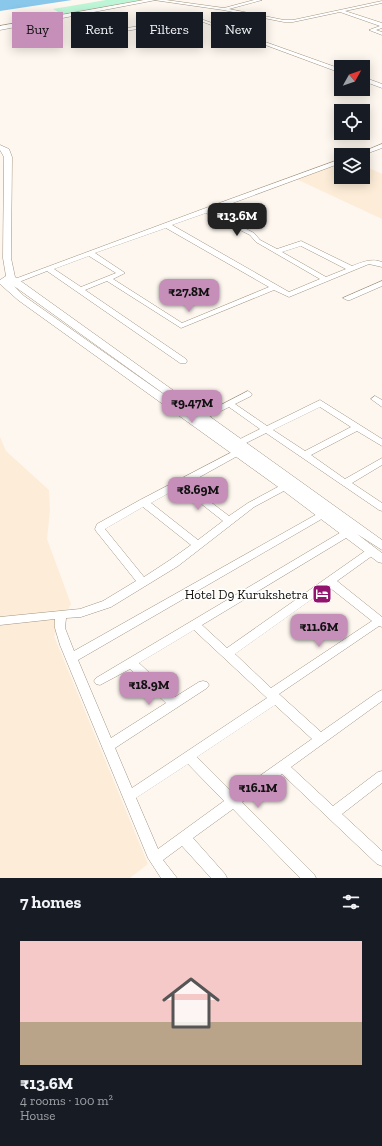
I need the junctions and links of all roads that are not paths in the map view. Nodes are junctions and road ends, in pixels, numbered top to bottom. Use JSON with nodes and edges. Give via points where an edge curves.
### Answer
{"nodes":[{"id":1,"x":147,"y":0,"type":"edge"},
{"id":2,"x":153,"y":0,"type":"edge"},
{"id":3,"x":156,"y":0,"type":"edge"},
{"id":4,"x":165,"y":0,"type":"edge"},
{"id":5,"x":260,"y":0,"type":"edge"},
{"id":6,"x":174,"y":2,"type":"junction"},
{"id":7,"x":382,"y":2,"type":"edge"},
{"id":8,"x":208,"y":7,"type":"junction"},
{"id":9,"x":223,"y":9,"type":"junction"},
{"id":10,"x":340,"y":11,"type":"junction"},
{"id":11,"x":86,"y":12,"type":"joint"},
{"id":12,"x":202,"y":12,"type":"edge"},
{"id":13,"x":71,"y":15,"type":"edge"},
{"id":14,"x":203,"y":21,"type":"edge"},
{"id":15,"x":382,"y":26,"type":"edge"},
{"id":16,"x":0,"y":27,"type":"edge"},
{"id":17,"x":382,"y":34,"type":"edge"},
{"id":18,"x":334,"y":68,"type":"edge"},
{"id":19,"x":370,"y":82,"type":"edge"},
{"id":20,"x":382,"y":86,"type":"edge"},
{"id":21,"x":382,"y":146,"type":"edge"},
{"id":22,"x":0,"y":147,"type":"edge"},
{"id":23,"x":375,"y":149,"type":"junction"},
{"id":24,"x":370,"y":151,"type":"edge"},
{"id":25,"x":382,"y":152,"type":"edge"},
{"id":26,"x":334,"y":164,"type":"edge"},
{"id":27,"x":205,"y":210,"type":"junction"},
{"id":28,"x":166,"y":225,"type":"junction"},
{"id":29,"x":90,"y":252,"type":"junction"},
{"id":30,"x":276,"y":252,"type":"junction"},
{"id":31,"x":382,"y":265,"type":"edge"},
{"id":32,"x":48,"y":268,"type":"junction"},
{"id":33,"x":352,"y":269,"type":"junction"},
{"id":34,"x":108,"y":279,"type":"junction"},
{"id":35,"x":327,"y":280,"type":"junction"},
{"id":36,"x":7,"y":281,"type":"edge"},
{"id":37,"x":378,"y":285,"type":"edge"},
{"id":38,"x":274,"y":287,"type":"junction"},
{"id":39,"x":80,"y":290,"type":"junction"},
{"id":40,"x":382,"y":290,"type":"edge"},
{"id":41,"x":347,"y":298,"type":"dead end"},
{"id":42,"x":183,"y":361,"type":"dead end"},
{"id":43,"x":248,"y":394,"type":"dead end"},
{"id":44,"x":230,"y":404,"type":"junction"},
{"id":45,"x":202,"y":417,"type":"junction"},
{"id":46,"x":357,"y":427,"type":"junction"},
{"id":47,"x":267,"y":429,"type":"junction"},
{"id":48,"x":382,"y":443,"type":"edge"},
{"id":49,"x":238,"y":448,"type":"junction"},
{"id":50,"x":304,"y":455,"type":"junction"},
{"id":51,"x":382,"y":462,"type":"edge"},
{"id":52,"x":180,"y":483,"type":"junction"},
{"id":53,"x":345,"y":483,"type":"junction"},
{"id":54,"x":289,"y":484,"type":"junction"},
{"id":55,"x":143,"y":502,"type":"junction"},
{"id":56,"x":382,"y":508,"type":"edge"},
{"id":57,"x":328,"y":512,"type":"junction"},
{"id":58,"x":229,"y":521,"type":"junction"},
{"id":59,"x":347,"y":533,"type":"junction"},
{"id":60,"x":198,"y":545,"type":"junction"},
{"id":61,"x":382,"y":546,"type":"edge"},
{"id":62,"x":372,"y":551,"type":"junction"},
{"id":63,"x":382,"y":559,"type":"edge"},
{"id":64,"x":328,"y":581,"type":"junction"},
{"id":65,"x":143,"y":583,"type":"junction"},
{"id":66,"x":61,"y":615,"type":"junction"},
{"id":67,"x":0,"y":621,"type":"edge"},
{"id":68,"x":380,"y":622,"type":"edge"},
{"id":69,"x":195,"y":625,"type":"junction"},
{"id":70,"x":227,"y":654,"type":"junction"},
{"id":71,"x":72,"y":658,"type":"junction"},
{"id":72,"x":131,"y":663,"type":"junction"},
{"id":73,"x":100,"y":681,"type":"dead end"},
{"id":74,"x":204,"y":685,"type":"dead end"},
{"id":75,"x":274,"y":696,"type":"junction"},
{"id":76,"x":382,"y":696,"type":"edge"},
{"id":77,"x":174,"y":704,"type":"junction"},
{"id":78,"x":320,"y":739,"type":"junction"},
{"id":79,"x":108,"y":746,"type":"junction"},
{"id":80,"x":189,"y":757,"type":"junction"},
{"id":81,"x":282,"y":766,"type":"junction"},
{"id":82,"x":382,"y":776,"type":"edge"},
{"id":83,"x":130,"y":796,"type":"junction"},
{"id":84,"x":233,"y":801,"type":"junction"},
{"id":85,"x":333,"y":814,"type":"junction"},
{"id":86,"x":183,"y":838,"type":"junction"},
{"id":87,"x":155,"y":858,"type":"junction"},
{"id":88,"x":382,"y":860,"type":"edge"},
{"id":89,"x":170,"y":878,"type":"edge"},
{"id":90,"x":220,"y":878,"type":"edge"},
{"id":91,"x":309,"y":878,"type":"edge"}],
"edges":[{"from":1,"to":11,"type":"main road"},
{"from":2,"to":11,"type":"main road"},
{"from":3,"to":6,"type":"street"},
{"from":4,"to":6,"type":"street"},
{"from":5,"to":9,"type":"street"},
{"from":6,"to":8,"type":"street"},
{"from":7,"to":10,"type":"street"},
{"from":8,"to":9,"type":"street"},
{"from":8,"to":12,"type":"street"},
{"from":9,"to":10,"type":"street","via":[[284,21]]},
{"from":10,"to":15,"type":"street"},
{"from":13,"to":16,"type":"main road"},
{"from":14,"to":18,"type":"street"},
{"from":15,"to":17,"type":"street","via":[[371,30]]},
{"from":19,"to":20,"type":"street"},
{"from":21,"to":23,"type":"street"},
{"from":22,"to":36,"type":"main road","via":[[6,151],[8,157]]},
{"from":23,"to":24,"type":"street"},
{"from":23,"to":25,"type":"street"},
{"from":26,"to":27,"type":"street"},
{"from":27,"to":28,"type":"street"},
{"from":27,"to":30,"type":"street","via":[[252,234]]},
{"from":28,"to":29,"type":"street"},
{"from":28,"to":38,"type":"street"},
{"from":29,"to":32,"type":"street"},
{"from":29,"to":34,"type":"street","via":[[122,273]]},
{"from":30,"to":33,"type":"street","via":[[301,243]]},
{"from":30,"to":35,"type":"street"},
{"from":31,"to":33,"type":"street","via":[[371,261]]},
{"from":32,"to":36,"type":"street"},
{"from":32,"to":39,"type":"street"},
{"from":33,"to":35,"type":"street"},
{"from":34,"to":38,"type":"street","via":[[181,326]]},
{"from":34,"to":39,"type":"street"},
{"from":35,"to":38,"type":"street","via":[[293,295]]},
{"from":36,"to":45,"type":"main road"},
{"from":36,"to":49,"type":"main road","via":[[21,298]]},
{"from":37,"to":40,"type":"street"},
{"from":37,"to":41,"type":"street"},
{"from":39,"to":42,"type":"street"},
{"from":43,"to":44,"type":"street"},
{"from":44,"to":45,"type":"street"},
{"from":44,"to":47,"type":"street"},
{"from":45,"to":49,"type":"main road"},
{"from":46,"to":47,"type":"street","via":[[320,403]]},
{"from":46,"to":48,"type":"street"},
{"from":46,"to":50,"type":"street"},
{"from":47,"to":49,"type":"street"},
{"from":47,"to":50,"type":"street"},
{"from":49,"to":52,"type":"street"},
{"from":49,"to":54,"type":"main road"},
{"from":50,"to":53,"type":"street"},
{"from":51,"to":53,"type":"street"},
{"from":52,"to":55,"type":"street"},
{"from":52,"to":58,"type":"street"},
{"from":53,"to":56,"type":"street"},
{"from":54,"to":57,"type":"main road"},
{"from":54,"to":58,"type":"street","via":[[251,505]]},
{"from":55,"to":60,"type":"street"},
{"from":55,"to":65,"type":"street","via":[[104,523],[100,529]]},
{"from":57,"to":59,"type":"main road"},
{"from":57,"to":61,"type":"main road"},
{"from":57,"to":71,"type":"street"},
{"from":58,"to":60,"type":"street"},
{"from":59,"to":62,"type":"main road"},
{"from":59,"to":69,"type":"street"},
{"from":60,"to":65,"type":"street"},
{"from":62,"to":63,"type":"main road"},
{"from":62,"to":64,"type":"street"},
{"from":64,"to":68,"type":"street"},
{"from":64,"to":70,"type":"street"},
{"from":65,"to":66,"type":"street","via":[[93,610]]},
{"from":66,"to":67,"type":"street"},
{"from":66,"to":71,"type":"street","via":[[60,628]]},
{"from":68,"to":75,"type":"street"},
{"from":69,"to":70,"type":"street"},
{"from":69,"to":72,"type":"street"},
{"from":70,"to":75,"type":"street"},
{"from":71,"to":79,"type":"street"},
{"from":72,"to":73,"type":"street"},
{"from":72,"to":77,"type":"street"},
{"from":74,"to":77,"type":"street"},
{"from":75,"to":78,"type":"street"},
{"from":75,"to":80,"type":"street"},
{"from":76,"to":78,"type":"street"},
{"from":77,"to":79,"type":"street"},
{"from":78,"to":81,"type":"street"},
{"from":79,"to":83,"type":"street"},
{"from":80,"to":83,"type":"street"},
{"from":80,"to":84,"type":"street"},
{"from":81,"to":84,"type":"street"},
{"from":81,"to":85,"type":"street"},
{"from":82,"to":85,"type":"street"},
{"from":83,"to":87,"type":"street"},
{"from":84,"to":86,"type":"street"},
{"from":84,"to":91,"type":"street"},
{"from":85,"to":88,"type":"street"},
{"from":86,"to":87,"type":"street"},
{"from":86,"to":90,"type":"street"},
{"from":87,"to":89,"type":"street"}]}
